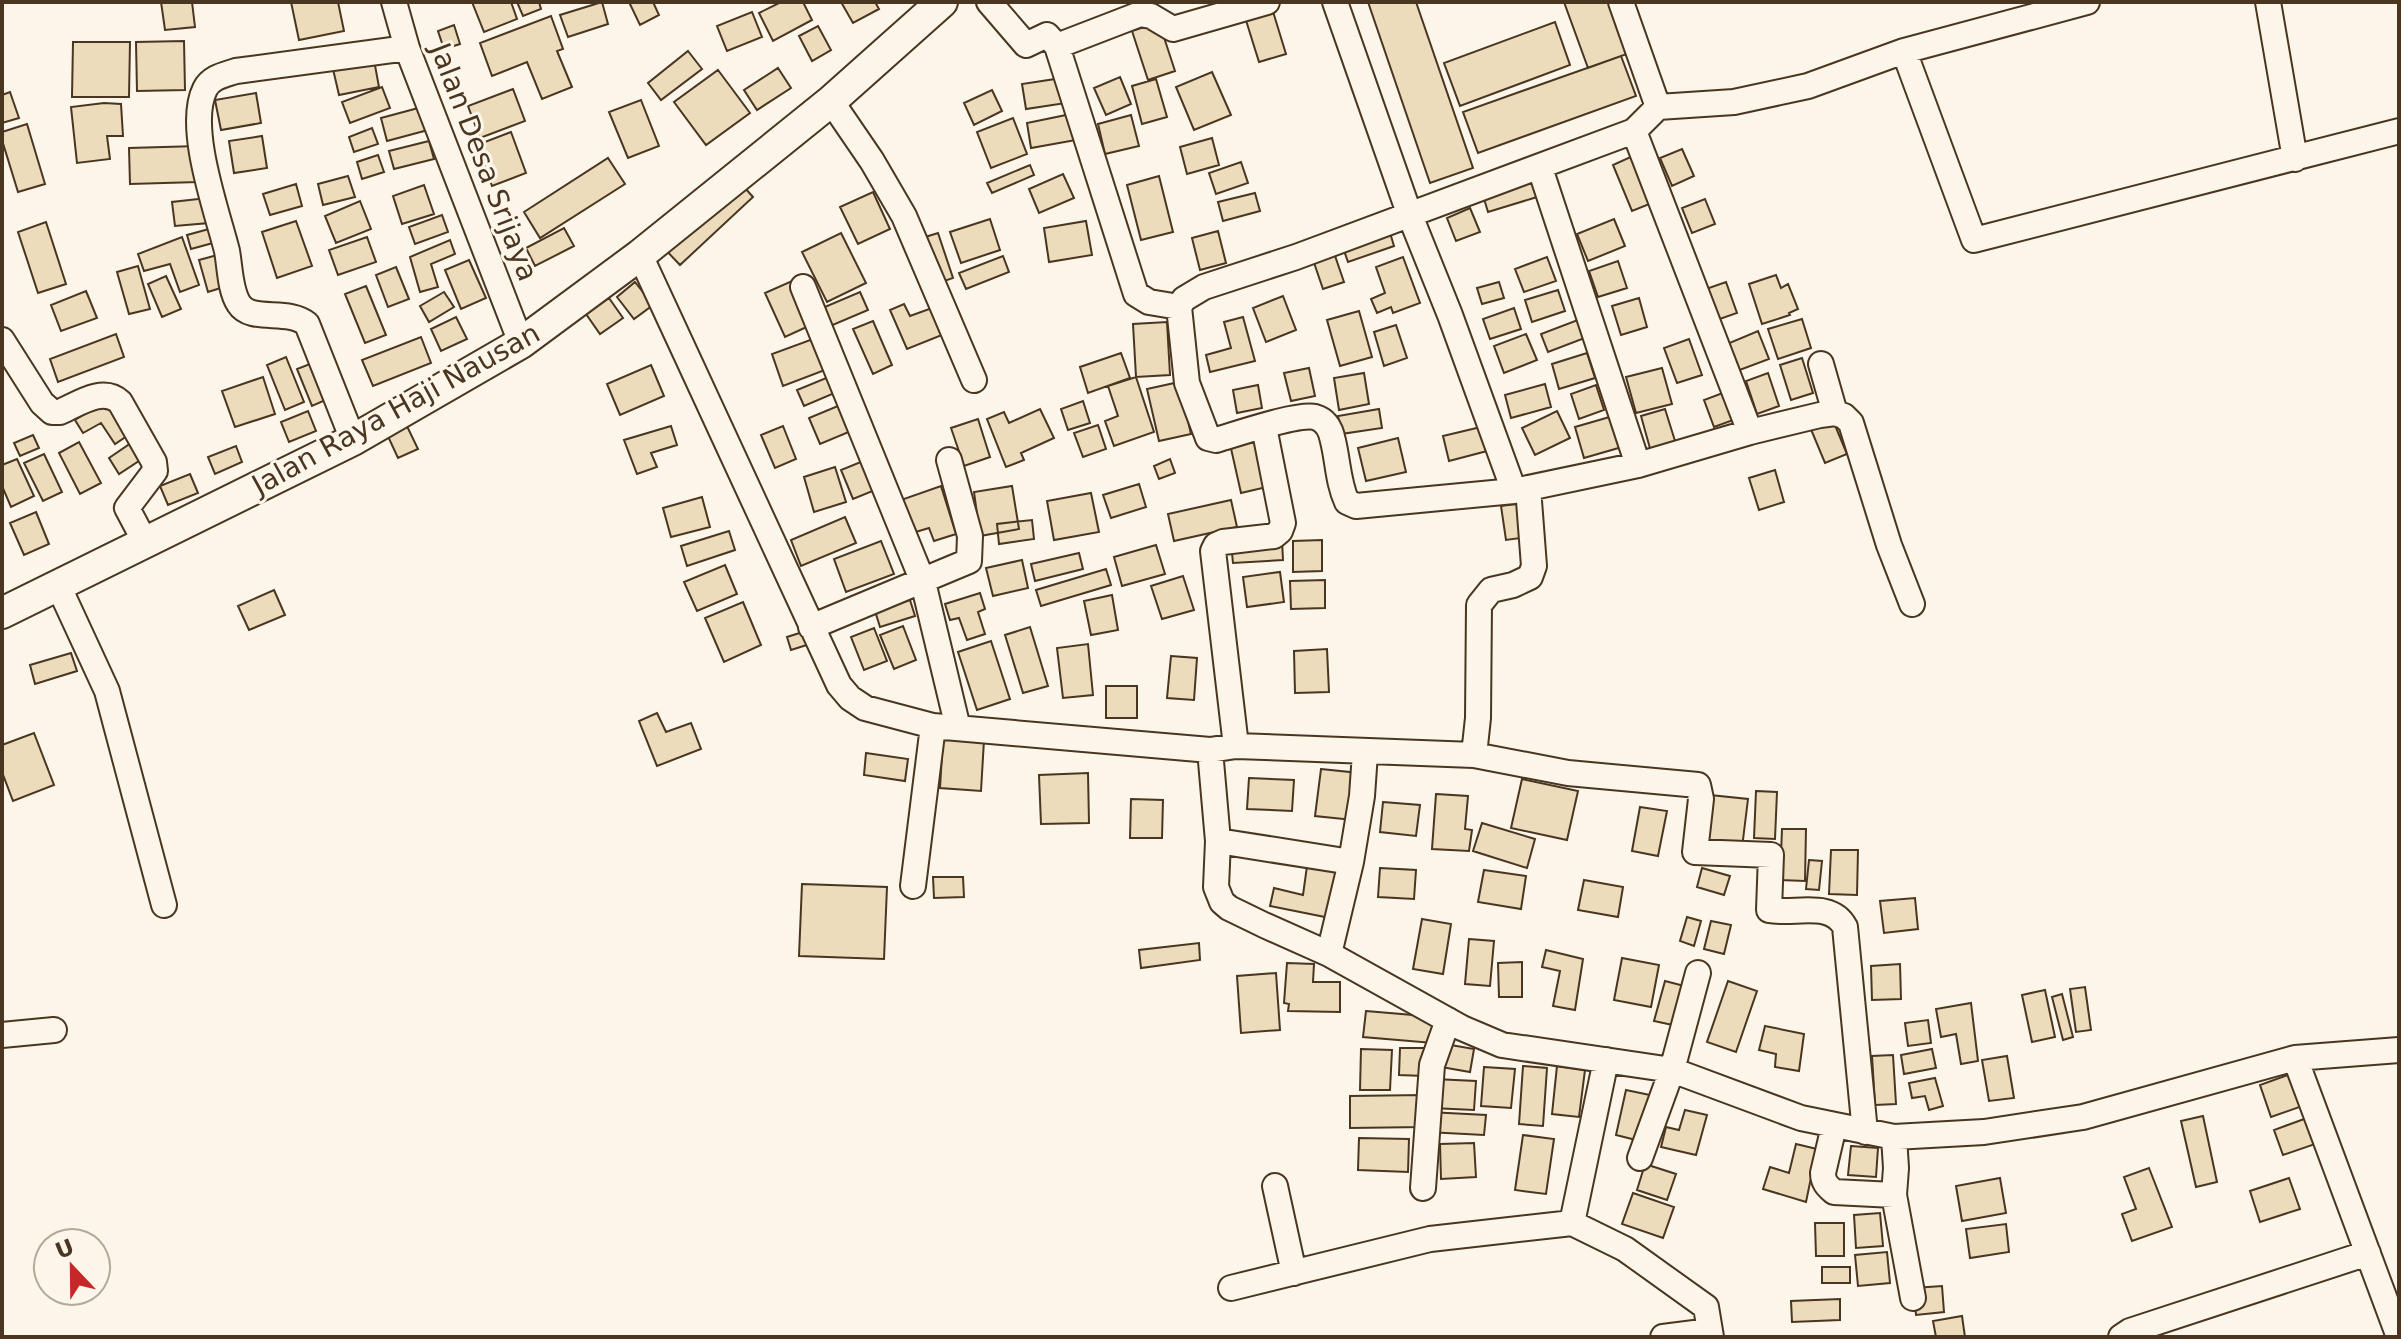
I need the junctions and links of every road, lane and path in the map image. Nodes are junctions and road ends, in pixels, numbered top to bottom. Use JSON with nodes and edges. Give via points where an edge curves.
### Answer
{"nodes":[{"id":1,"x":394,"y":2,"type":"edge"},
{"id":2,"x":942,"y":2,"type":"edge"},
{"id":3,"x":989,"y":2,"type":"edge"},
{"id":4,"x":1267,"y":2,"type":"edge"},
{"id":5,"x":1335,"y":2,"type":"edge"},
{"id":6,"x":1621,"y":2,"type":"edge"},
{"id":7,"x":2087,"y":2,"type":"edge"},
{"id":8,"x":2268,"y":2,"type":"edge"},
{"id":9,"x":1057,"y":46,"type":"junction"},
{"id":10,"x":407,"y":48,"type":"junction"},
{"id":11,"x":1904,"y":51,"type":"junction"},
{"id":12,"x":831,"y":101,"type":"junction"},
{"id":13,"x":1658,"y":107,"type":"junction"},
{"id":14,"x":1634,"y":131,"type":"junction"},
{"id":15,"x":2399,"y":131,"type":"edge"},
{"id":16,"x":2295,"y":159,"type":"junction"},
{"id":17,"x":1540,"y":168,"type":"junction"},
{"id":18,"x":1409,"y":213,"type":"junction"},
{"id":19,"x":640,"y":255,"type":"junction"},
{"id":20,"x":803,"y":287,"type":"dead end"},
{"id":21,"x":1179,"y":307,"type":"junction"},
{"id":22,"x":2,"y":340,"type":"edge"},
{"id":23,"x":521,"y":343,"type":"junction"},
{"id":24,"x":1821,"y":364,"type":"dead end"},
{"id":25,"x":974,"y":380,"type":"dead end"},
{"id":26,"x":1835,"y":413,"type":"junction"},
{"id":27,"x":1264,"y":427,"type":"junction"},
{"id":28,"x":1750,"y":432,"type":"junction"},
{"id":29,"x":353,"y":440,"type":"junction"},
{"id":30,"x":949,"y":460,"type":"dead end"},
{"id":31,"x":1638,"y":465,"type":"junction"},
{"id":32,"x":1521,"y":490,"type":"junction"},
{"id":33,"x":145,"y":542,"type":"junction"},
{"id":34,"x":923,"y":582,"type":"junction"},
{"id":35,"x":58,"y":585,"type":"junction"},
{"id":36,"x":1912,"y":604,"type":"dead end"},
{"id":37,"x":2,"y":613,"type":"edge"},
{"id":38,"x":811,"y":627,"type":"junction"},
{"id":39,"x":933,"y":726,"type":"junction"},
{"id":40,"x":958,"y":728,"type":"junction"},
{"id":41,"x":1236,"y":746,"type":"junction"},
{"id":42,"x":1210,"y":750,"type":"junction"},
{"id":43,"x":1365,"y":753,"type":"junction"},
{"id":44,"x":1474,"y":755,"type":"junction"},
{"id":45,"x":1218,"y":841,"type":"junction"},
{"id":46,"x":1351,"y":862,"type":"junction"},
{"id":47,"x":913,"y":886,"type":"dead end"},
{"id":48,"x":164,"y":905,"type":"dead end"},
{"id":49,"x":1329,"y":954,"type":"junction"},
{"id":50,"x":1698,"y":973,"type":"dead end"},
{"id":51,"x":1448,"y":1020,"type":"junction"},
{"id":52,"x":54,"y":1030,"type":"dead end"},
{"id":53,"x":2,"y":1035,"type":"edge"},
{"id":54,"x":2399,"y":1050,"type":"edge"},
{"id":55,"x":2295,"y":1058,"type":"junction"},
{"id":56,"x":1606,"y":1060,"type":"junction"},
{"id":57,"x":1672,"y":1070,"type":"junction"},
{"id":58,"x":1834,"y":1126,"type":"junction"},
{"id":59,"x":1865,"y":1132,"type":"junction"},
{"id":60,"x":1894,"y":1137,"type":"junction"},
{"id":61,"x":1640,"y":1158,"type":"dead end"},
{"id":62,"x":1275,"y":1186,"type":"dead end"},
{"id":63,"x":1423,"y":1188,"type":"dead end"},
{"id":64,"x":1894,"y":1195,"type":"junction"},
{"id":65,"x":1572,"y":1223,"type":"junction"},
{"id":66,"x":2368,"y":1253,"type":"junction"},
{"id":67,"x":1294,"y":1273,"type":"junction"},
{"id":68,"x":1231,"y":1288,"type":"dead end"},
{"id":69,"x":1913,"y":1298,"type":"dead end"},
{"id":70,"x":1711,"y":1334,"type":"edge"},
{"id":71,"x":1663,"y":1337,"type":"edge"},
{"id":72,"x":2121,"y":1337,"type":"edge"},
{"id":73,"x":2399,"y":1337,"type":"edge"}],
"edges":[{"from":1,"to":10,"type":"street","name":"Jalan Desa Srijaya"},
{"from":2,"to":12,"type":"street","name":"Jalan Raya Haji Nausan"},
{"from":3,"to":9,"type":"street","via":[[1026,45],[1047,35]]},
{"from":4,"to":9,"type":"street","via":[[1173,29],[1140,14]]},
{"from":5,"to":18,"type":"street"},
{"from":6,"to":13,"type":"street"},
{"from":7,"to":11,"type":"street"},
{"from":8,"to":16,"type":"street"},
{"from":9,"to":21,"type":"street","via":[[1136,294]]},
{"from":10,"to":23,"type":"street","name":"Jalan Desa Srijaya"},
{"from":10,"to":29,"type":"street","via":[[236,71],[206,87],[201,104],[206,172],[237,301],[249,312],[292,315],[307,324]]},
{"from":11,"to":13,"type":"street","via":[[1808,86],[1734,102]]},
{"from":11,"to":16,"type":"street","via":[[1974,240]]},
{"from":12,"to":19,"type":"street","name":"Jalan Raya Haji Nausan"},
{"from":12,"to":25,"type":"street","via":[[904,216]]},
{"from":13,"to":14,"type":"street"},
{"from":14,"to":17,"type":"street"},
{"from":14,"to":28,"type":"street"},
{"from":15,"to":16,"type":"street"},
{"from":17,"to":18,"type":"street"},
{"from":17,"to":31,"type":"street"},
{"from":18,"to":21,"type":"street","via":[[1204,287]]},
{"from":18,"to":32,"type":"street"},
{"from":19,"to":23,"type":"street","name":"Jalan Raya Haji Nausan"},
{"from":19,"to":38,"type":"street"},
{"from":20,"to":34,"type":"street"},
{"from":21,"to":27,"type":"street","via":[[1187,383],[1208,438]]},
{"from":22,"to":33,"type":"street","via":[[52,412],[101,394],[120,402],[154,462],[155,471],[127,508]]},
{"from":23,"to":29,"type":"street","name":"Jalan Raya Haji Nausan"},
{"from":24,"to":26,"type":"street"},
{"from":26,"to":28,"type":"street"},
{"from":26,"to":36,"type":"street","via":[[1851,423]]},
{"from":27,"to":32,"type":"street","via":[[1313,417],[1323,421],[1333,439],[1343,493],[1356,506]]},
{"from":27,"to":41,"type":"street","via":[[1283,523],[1280,531],[1223,542],[1213,551]]},
{"from":28,"to":31,"type":"street"},
{"from":29,"to":33,"type":"street","name":"Jalan Raya Haji Nausan"},
{"from":30,"to":34,"type":"street","via":[[966,513],[971,558]]},
{"from":31,"to":32,"type":"street"},
{"from":32,"to":44,"type":"street","via":[[1534,566],[1530,577],[1491,590],[1479,605]]},
{"from":33,"to":35,"type":"street","name":"Jalan Raya Haji Nausan"},
{"from":34,"to":38,"type":"street"},
{"from":34,"to":40,"type":"street"},
{"from":35,"to":37,"type":"street","name":"Jalan Raya Haji Nausan"},
{"from":35,"to":48,"type":"street","via":[[107,691]]},
{"from":38,"to":39,"type":"street","via":[[850,698],[885,715]]},
{"from":39,"to":40,"type":"street"},
{"from":39,"to":47,"type":"street"},
{"from":40,"to":42,"type":"street"},
{"from":41,"to":42,"type":"street"},
{"from":41,"to":43,"type":"street"},
{"from":42,"to":45,"type":"street"},
{"from":43,"to":44,"type":"street"},
{"from":43,"to":46,"type":"street"},
{"from":44,"to":59,"type":"street","via":[[1568,773],[1698,785],[1695,852],[1771,855],[1769,910],[1831,912],[1840,919],[1845,927]]},
{"from":45,"to":46,"type":"street"},
{"from":45,"to":49,"type":"street","via":[[1216,887],[1222,902]]},
{"from":46,"to":49,"type":"street"},
{"from":49,"to":51,"type":"street"},
{"from":50,"to":57,"type":"street"},
{"from":51,"to":56,"type":"street","via":[[1502,1045]]},
{"from":51,"to":63,"type":"street","via":[[1432,1065]]},
{"from":52,"to":53,"type":"street"},
{"from":54,"to":55,"type":"street"},
{"from":55,"to":60,"type":"street","via":[[2083,1117],[1984,1132]]},
{"from":55,"to":66,"type":"street"},
{"from":56,"to":57,"type":"street"},
{"from":56,"to":65,"type":"street"},
{"from":57,"to":58,"type":"street"},
{"from":57,"to":61,"type":"street"},
{"from":58,"to":59,"type":"street"},
{"from":58,"to":64,"type":"street","via":[[1823,1173],[1827,1186],[1834,1192]]},
{"from":59,"to":60,"type":"street"},
{"from":60,"to":64,"type":"street"},
{"from":62,"to":67,"type":"street"},
{"from":64,"to":69,"type":"street"},
{"from":65,"to":67,"type":"street","via":[[1430,1239]]},
{"from":65,"to":70,"type":"street","via":[[1625,1249],[1706,1307]]},
{"from":66,"to":72,"type":"street"},
{"from":66,"to":73,"type":"street"},
{"from":67,"to":68,"type":"street"},
{"from":70,"to":71,"type":"street"}]}
